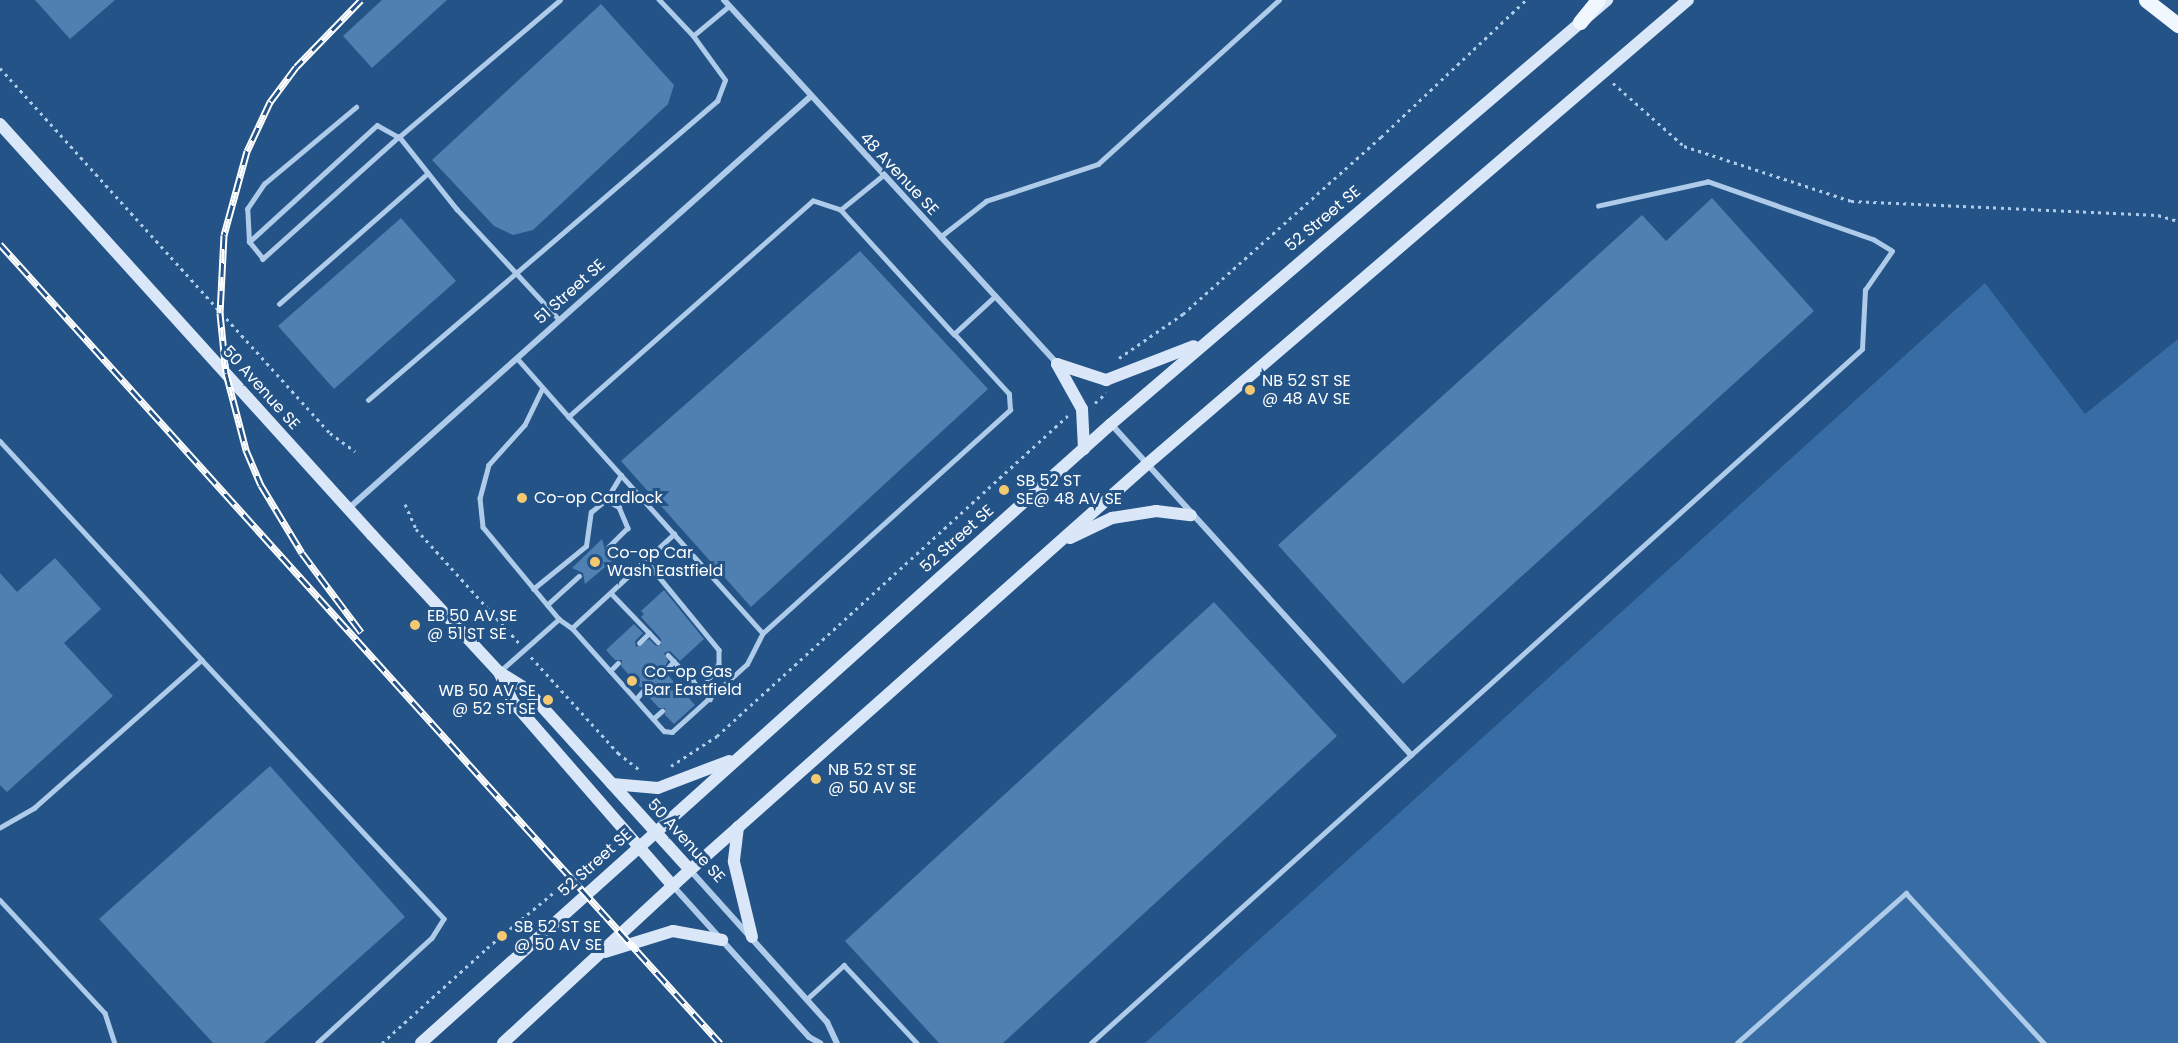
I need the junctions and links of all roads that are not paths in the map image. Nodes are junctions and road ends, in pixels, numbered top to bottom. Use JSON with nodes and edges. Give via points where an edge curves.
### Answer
{"nodes":[{"id":1,"x":560,"y":0,"type":"edge"},
{"id":2,"x":659,"y":0,"type":"edge"},
{"id":3,"x":1279,"y":0,"type":"edge"},
{"id":4,"x":1598,"y":0,"type":"edge"},
{"id":5,"x":1607,"y":0,"type":"edge"},
{"id":6,"x":1688,"y":0,"type":"edge"},
{"id":7,"x":2146,"y":0,"type":"edge"},
{"id":8,"x":2155,"y":0,"type":"edge"},
{"id":9,"x":726,"y":3,"type":"edge"},
{"id":10,"x":1580,"y":22,"type":"junction"},
{"id":11,"x":2178,"y":25,"type":"edge"},
{"id":12,"x":693,"y":36,"type":"junction"},
{"id":13,"x":810,"y":96,"type":"junction"},
{"id":14,"x":356,"y":107,"type":"dead end"},
{"id":15,"x":0,"y":123,"type":"edge"},
{"id":16,"x":399,"y":137,"type":"junction"},
{"id":17,"x":428,"y":173,"type":"junction"},
{"id":18,"x":883,"y":176,"type":"junction"},
{"id":19,"x":1599,"y":206,"type":"dead end"},
{"id":20,"x":842,"y":210,"type":"junction"},
{"id":21,"x":940,"y":237,"type":"junction"},
{"id":22,"x":249,"y":242,"type":"junction"},
{"id":23,"x":519,"y":273,"type":"junction"},
{"id":24,"x":995,"y":296,"type":"junction"},
{"id":25,"x":279,"y":304,"type":"dead end"},
{"id":26,"x":559,"y":320,"type":"junction"},
{"id":27,"x":954,"y":334,"type":"junction"},
{"id":28,"x":1206,"y":341,"type":"junction"},
{"id":29,"x":517,"y":358,"type":"junction"},
{"id":30,"x":1057,"y":364,"type":"junction"},
{"id":31,"x":543,"y":388,"type":"junction"},
{"id":32,"x":368,"y":400,"type":"dead end"},
{"id":33,"x":569,"y":417,"type":"junction"},
{"id":34,"x":1111,"y":424,"type":"junction"},
{"id":35,"x":0,"y":441,"type":"edge"},
{"id":36,"x":1084,"y":448,"type":"junction"},
{"id":37,"x":1146,"y":465,"type":"junction"},
{"id":38,"x":621,"y":475,"type":"junction"},
{"id":39,"x":606,"y":500,"type":"junction"},
{"id":40,"x":348,"y":509,"type":"junction"},
{"id":41,"x":1191,"y":515,"type":"junction"},
{"id":42,"x":674,"y":534,"type":"junction"},
{"id":43,"x":1056,"y":545,"type":"junction"},
{"id":44,"x":609,"y":547,"type":"dead end"},
{"id":45,"x":646,"y":561,"type":"junction"},
{"id":46,"x":579,"y":576,"type":"dead end"},
{"id":47,"x":533,"y":589,"type":"junction"},
{"id":48,"x":611,"y":593,"type":"junction"},
{"id":49,"x":547,"y":605,"type":"junction"},
{"id":50,"x":559,"y":619,"type":"junction"},
{"id":51,"x":572,"y":628,"type":"junction"},
{"id":52,"x":649,"y":633,"type":"junction"},
{"id":53,"x":763,"y":633,"type":"junction"},
{"id":54,"x":658,"y":642,"type":"dead end"},
{"id":55,"x":639,"y":643,"type":"dead end"},
{"id":56,"x":669,"y":655,"type":"dead end"},
{"id":57,"x":202,"y":660,"type":"junction"},
{"id":58,"x":674,"y":661,"type":"junction"},
{"id":59,"x":618,"y":663,"type":"dead end"},
{"id":60,"x":610,"y":671,"type":"junction"},
{"id":61,"x":665,"y":671,"type":"dead end"},
{"id":62,"x":499,"y":672,"type":"junction"},
{"id":63,"x":693,"y":681,"type":"junction"},
{"id":64,"x":702,"y":690,"type":"junction"},
{"id":65,"x":643,"y":691,"type":"dead end"},
{"id":66,"x":683,"y":692,"type":"dead end"},
{"id":67,"x":636,"y":699,"type":"junction"},
{"id":68,"x":710,"y":699,"type":"junction"},
{"id":69,"x":662,"y":711,"type":"dead end"},
{"id":70,"x":653,"y":718,"type":"junction"},
{"id":71,"x":1411,"y":755,"type":"junction"},
{"id":72,"x":738,"y":757,"type":"junction"},
{"id":73,"x":612,"y":784,"type":"junction"},
{"id":74,"x":738,"y":827,"type":"junction"},
{"id":75,"x":0,"y":828,"type":"edge"},
{"id":76,"x":655,"y":831,"type":"junction"},
{"id":77,"x":637,"y":847,"type":"junction"},
{"id":78,"x":690,"y":870,"type":"junction"},
{"id":79,"x":673,"y":886,"type":"junction"},
{"id":80,"x":0,"y":900,"type":"edge"},
{"id":81,"x":752,"y":937,"type":"junction"},
{"id":82,"x":722,"y":940,"type":"junction"},
{"id":83,"x":598,"y":955,"type":"junction"},
{"id":84,"x":807,"y":999,"type":"junction"},
{"id":85,"x":115,"y":1043,"type":"edge"},
{"id":86,"x":318,"y":1043,"type":"edge"},
{"id":87,"x":421,"y":1043,"type":"edge"},
{"id":88,"x":503,"y":1043,"type":"edge"},
{"id":89,"x":820,"y":1043,"type":"edge"},
{"id":90,"x":837,"y":1043,"type":"edge"},
{"id":91,"x":916,"y":1043,"type":"edge"},
{"id":92,"x":1091,"y":1043,"type":"edge"},
{"id":93,"x":1737,"y":1043,"type":"edge"},
{"id":94,"x":2044,"y":1043,"type":"edge"}],
"edges":[{"from":1,"to":16,"type":"lane"},
{"from":2,"to":12,"type":"lane"},
{"from":3,"to":21,"type":"lane","via":[[1098,164],[986,201]]},
{"from":4,"to":10,"type":"main road"},
{"from":5,"to":10,"type":"main road","name":"52 Street SE"},
{"from":6,"to":37,"type":"main road"},
{"from":7,"to":11,"type":"main road"},
{"from":8,"to":11,"type":"main road"},
{"from":9,"to":12,"type":"lane"},
{"from":9,"to":13,"type":"street","name":"48 Avenue SE"},
{"from":10,"to":28,"type":"main road","name":"52 Street SE"},
{"from":12,"to":23,"type":"lane","via":[[725,80],[717,101]]},
{"from":13,"to":18,"type":"street","name":"48 Avenue SE"},
{"from":13,"to":26,"type":"street","name":"51 Street SE"},
{"from":14,"to":22,"type":"lane","via":[[264,184],[247,210]]},
{"from":15,"to":40,"type":"main road","name":"50 Avenue SE"},
{"from":16,"to":17,"type":"lane"},
{"from":16,"to":22,"type":"lane","via":[[377,125]]},
{"from":16,"to":22,"type":"lane","via":[[263,259]]},
{"from":17,"to":23,"type":"lane"},
{"from":17,"to":25,"type":"lane"},
{"from":18,"to":20,"type":"lane"},
{"from":18,"to":21,"type":"street","name":"48 Avenue SE"},
{"from":19,"to":71,"type":"lane","via":[[1708,182],[1874,240],[1892,251],[1865,290],[1862,349]]},
{"from":20,"to":27,"type":"lane"},
{"from":20,"to":33,"type":"lane","via":[[813,201]]},
{"from":21,"to":24,"type":"street","name":"48 Avenue SE"},
{"from":23,"to":26,"type":"lane"},
{"from":23,"to":32,"type":"lane"},
{"from":24,"to":27,"type":"lane"},
{"from":24,"to":30,"type":"street","name":"48 Avenue SE"},
{"from":26,"to":29,"type":"street","name":"51 Street SE"},
{"from":27,"to":53,"type":"lane","via":[[1009,394],[1010,410]]},
{"from":28,"to":30,"type":"main road","via":[[1106,380]]},
{"from":28,"to":34,"type":"main road","name":"52 Street SE"},
{"from":29,"to":31,"type":"lane"},
{"from":29,"to":40,"type":"street","name":"51 Street SE"},
{"from":30,"to":36,"type":"main road","via":[[1082,409]]},
{"from":31,"to":33,"type":"lane"},
{"from":31,"to":47,"type":"lane","via":[[525,425],[489,465],[480,498],[483,527]]},
{"from":33,"to":38,"type":"lane"},
{"from":34,"to":36,"type":"main road","name":"52 Street SE"},
{"from":34,"to":37,"type":"street"},
{"from":35,"to":57,"type":"lane"},
{"from":36,"to":72,"type":"main road","name":"52 Street SE"},
{"from":37,"to":41,"type":"street"},
{"from":37,"to":43,"type":"main road"},
{"from":38,"to":39,"type":"lane"},
{"from":38,"to":42,"type":"lane"},
{"from":39,"to":44,"type":"lane","via":[[619,507],[628,528]]},
{"from":39,"to":47,"type":"lane","via":[[591,512],[586,546]]},
{"from":40,"to":62,"type":"main road","name":"50 Avenue SE"},
{"from":41,"to":43,"type":"main road","via":[[1156,511],[1112,518]]},
{"from":41,"to":71,"type":"street"},
{"from":42,"to":45,"type":"lane"},
{"from":42,"to":53,"type":"lane"},
{"from":43,"to":74,"type":"main road"},
{"from":45,"to":48,"type":"lane"},
{"from":45,"to":64,"type":"lane","via":[[719,650],[719,664]]},
{"from":46,"to":49,"type":"lane"},
{"from":47,"to":49,"type":"lane"},
{"from":48,"to":51,"type":"lane"},
{"from":48,"to":52,"type":"lane"},
{"from":49,"to":50,"type":"lane"},
{"from":50,"to":51,"type":"lane"},
{"from":50,"to":62,"type":"lane"},
{"from":51,"to":60,"type":"lane"},
{"from":52,"to":54,"type":"lane"},
{"from":52,"to":55,"type":"lane"},
{"from":53,"to":68,"type":"lane","via":[[747,664]]},
{"from":56,"to":58,"type":"lane"},
{"from":57,"to":75,"type":"lane","via":[[35,808]]},
{"from":57,"to":86,"type":"lane","via":[[444,919],[432,938]]},
{"from":58,"to":61,"type":"lane"},
{"from":58,"to":63,"type":"lane"},
{"from":59,"to":60,"type":"lane"},
{"from":60,"to":67,"type":"lane"},
{"from":62,"to":73,"type":"main road","name":"50 Avenue SE","via":[[526,689]]},
{"from":62,"to":77,"type":"main road","name":"50 Avenue SE","via":[[513,702]]},
{"from":63,"to":64,"type":"lane"},
{"from":63,"to":66,"type":"lane"},
{"from":64,"to":68,"type":"lane"},
{"from":65,"to":67,"type":"lane"},
{"from":67,"to":70,"type":"lane"},
{"from":68,"to":70,"type":"lane","via":[[672,732],[664,731]]},
{"from":69,"to":70,"type":"lane"},
{"from":71,"to":92,"type":"lane"},
{"from":72,"to":73,"type":"main road","via":[[658,788]]},
{"from":72,"to":76,"type":"main road","name":"52 Street SE"},
{"from":73,"to":76,"type":"main road","name":"50 Avenue SE"},
{"from":74,"to":78,"type":"main road"},
{"from":74,"to":81,"type":"main road","via":[[734,862]]},
{"from":76,"to":77,"type":"main road","name":"52 Street SE"},
{"from":76,"to":78,"type":"main road","name":"50 Avenue SE"},
{"from":77,"to":79,"type":"main road","name":"50 Avenue SE"},
{"from":77,"to":87,"type":"main road","name":"52 Street SE"},
{"from":78,"to":79,"type":"main road"},
{"from":78,"to":81,"type":"street","name":"50 Avenue SE"},
{"from":79,"to":82,"type":"street","name":"50 Avenue SE"},
{"from":79,"to":83,"type":"main road"},
{"from":80,"to":85,"type":"lane","via":[[105,1013]]},
{"from":81,"to":84,"type":"street","name":"50 Avenue SE"},
{"from":82,"to":83,"type":"main road","via":[[685,932],[658,933]]},
{"from":82,"to":89,"type":"street","name":"50 Avenue SE","via":[[809,1037]]},
{"from":83,"to":88,"type":"main road"},
{"from":84,"to":90,"type":"street","name":"50 Avenue SE","via":[[827,1022]]},
{"from":84,"to":91,"type":"lane","via":[[844,965]]},
{"from":93,"to":94,"type":"lane","via":[[1906,893]]}]}
